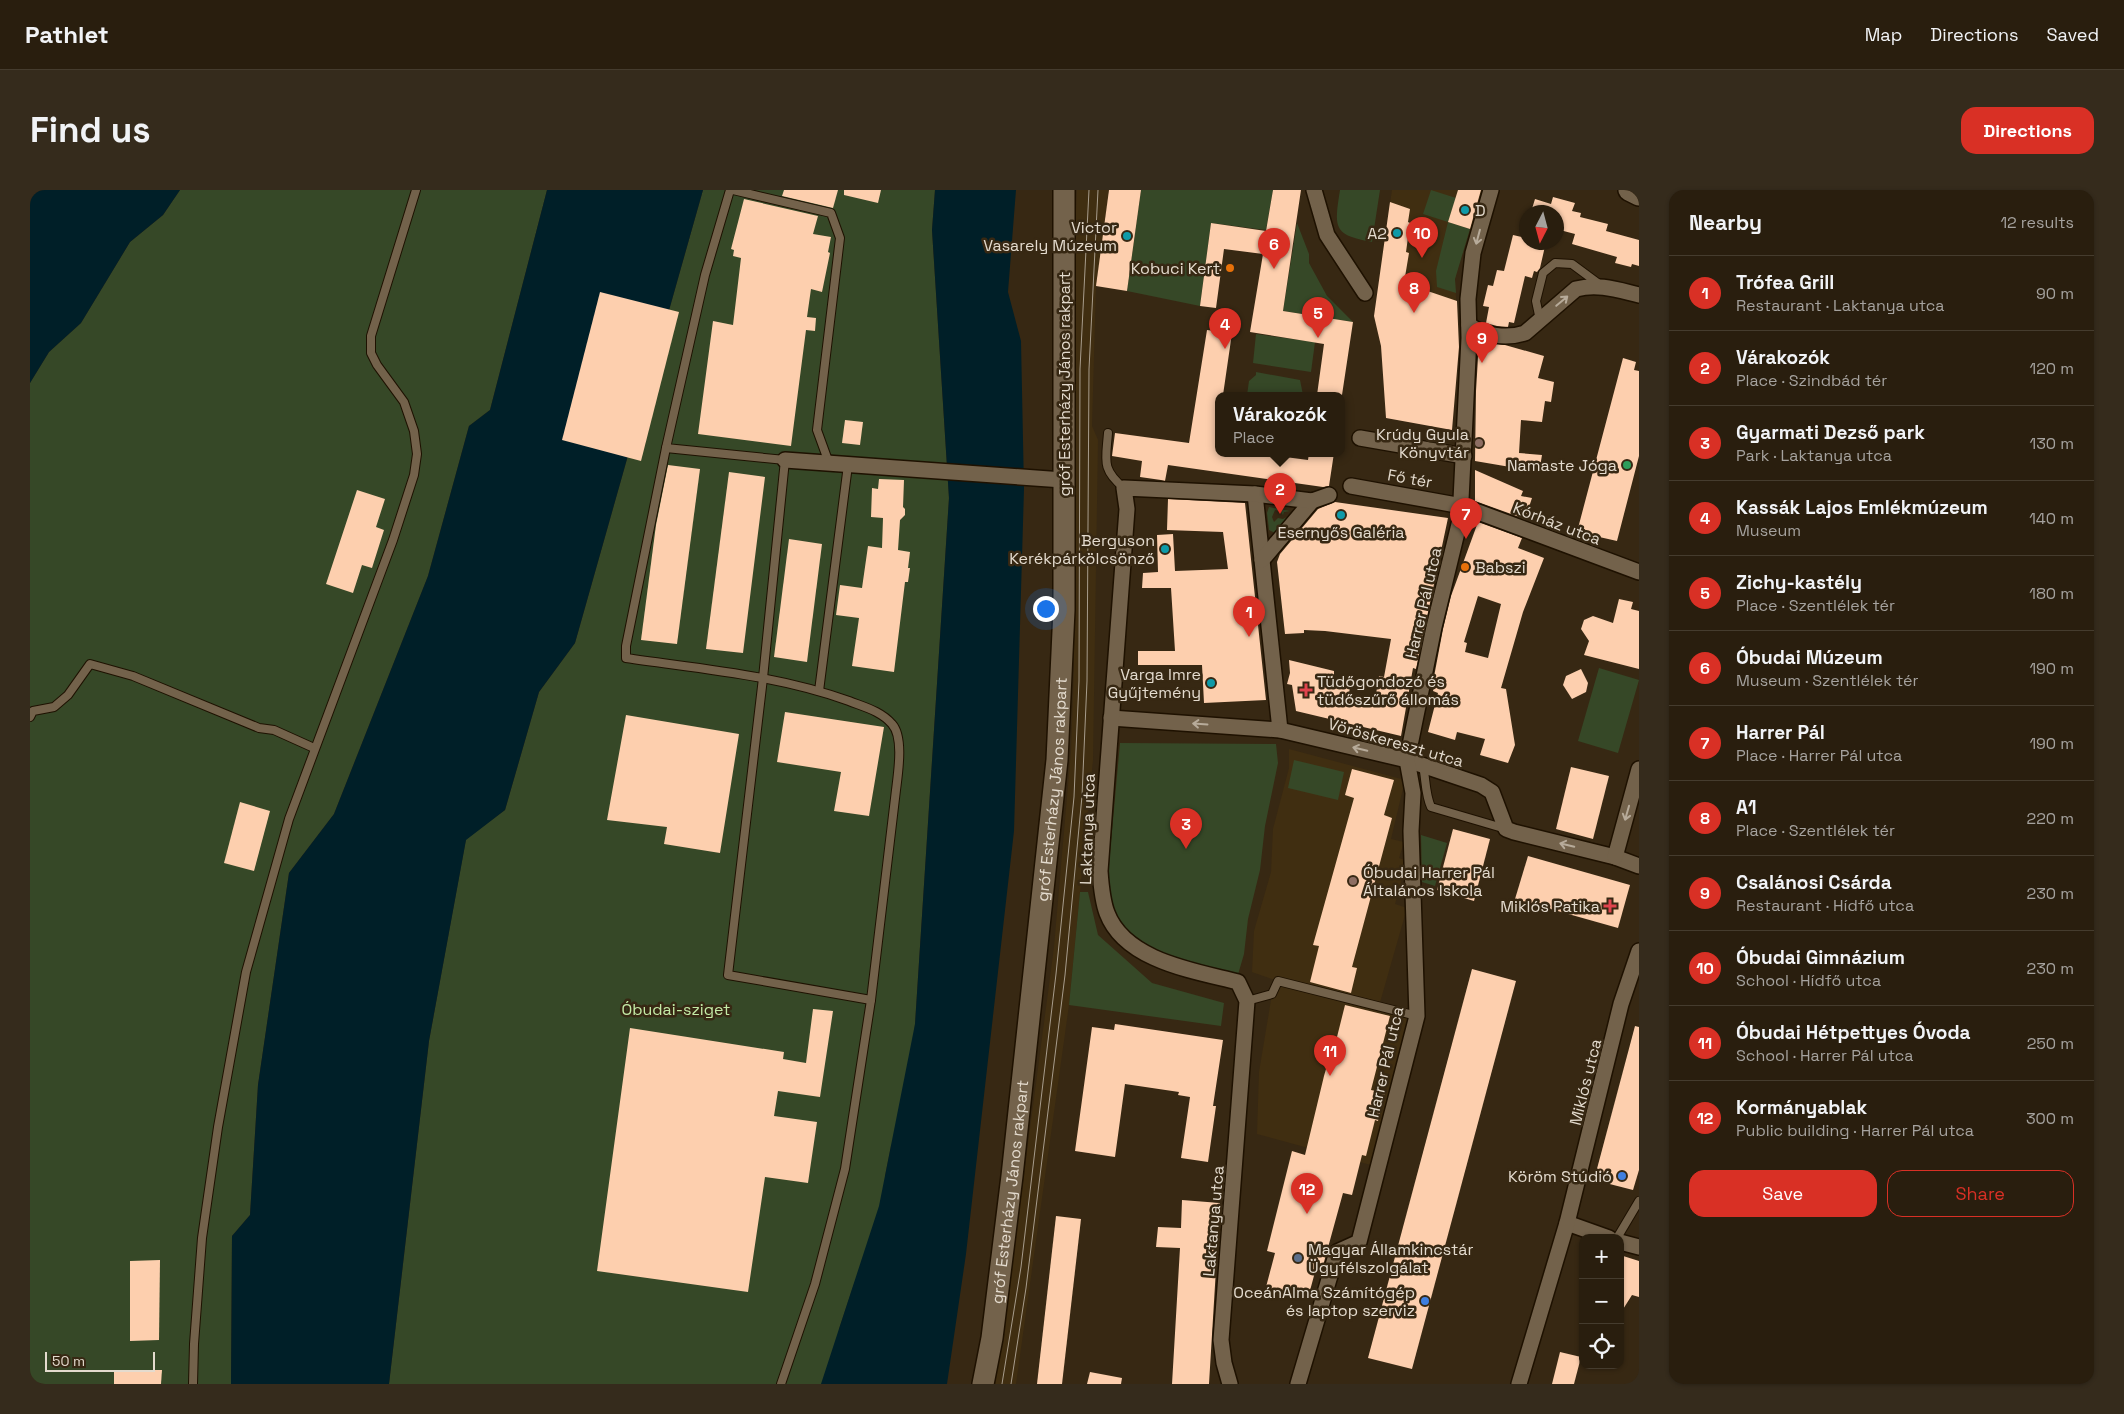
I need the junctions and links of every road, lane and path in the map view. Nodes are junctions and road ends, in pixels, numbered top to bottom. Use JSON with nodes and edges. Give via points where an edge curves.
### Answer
{"nodes":[{"id":1,"x":416,"y":190,"type":"edge"},
{"id":2,"x":731,"y":190,"type":"edge"},
{"id":3,"x":1064,"y":190,"type":"edge"},
{"id":4,"x":1314,"y":190,"type":"edge"},
{"id":5,"x":1491,"y":190,"type":"edge"},
{"id":6,"x":1630,"y":190,"type":"edge"},
{"id":7,"x":1639,"y":194,"type":"edge"},
{"id":8,"x":1601,"y":286,"type":"junction"},
{"id":9,"x":1365,"y":293,"type":"dead end"},
{"id":10,"x":1639,"y":295,"type":"edge"},
{"id":11,"x":1540,"y":320,"type":"junction"},
{"id":12,"x":1469,"y":325,"type":"junction"},
{"id":13,"x":1108,"y":433,"type":"dead end"},
{"id":14,"x":1360,"y":438,"type":"dead end"},
{"id":15,"x":666,"y":448,"type":"junction"},
{"id":16,"x":1464,"y":456,"type":"junction"},
{"id":17,"x":785,"y":460,"type":"junction"},
{"id":18,"x":829,"y":463,"type":"junction"},
{"id":19,"x":848,"y":465,"type":"junction"},
{"id":20,"x":1063,"y":480,"type":"junction"},
{"id":21,"x":1351,"y":486,"type":"dead end"},
{"id":22,"x":1124,"y":488,"type":"junction"},
{"id":23,"x":1255,"y":494,"type":"junction"},
{"id":24,"x":1329,"y":495,"type":"dead end"},
{"id":25,"x":1312,"y":501,"type":"junction"},
{"id":26,"x":1461,"y":513,"type":"junction"},
{"id":27,"x":1262,"y":560,"type":"junction"},
{"id":28,"x":1639,"y":572,"type":"edge"},
{"id":29,"x":763,"y":678,"type":"junction"},
{"id":30,"x":819,"y":691,"type":"junction"},
{"id":31,"x":30,"y":716,"type":"edge"},
{"id":32,"x":1111,"y":718,"type":"junction"},
{"id":33,"x":1280,"y":730,"type":"junction"},
{"id":34,"x":314,"y":748,"type":"junction"},
{"id":35,"x":1407,"y":760,"type":"junction"},
{"id":36,"x":1423,"y":765,"type":"junction"},
{"id":37,"x":1639,"y":769,"type":"edge"},
{"id":38,"x":1506,"y":828,"type":"junction"},
{"id":39,"x":1614,"y":857,"type":"junction"},
{"id":40,"x":1639,"y":866,"type":"edge"},
{"id":41,"x":1639,"y":951,"type":"edge"},
{"id":42,"x":871,"y":1000,"type":"junction"},
{"id":43,"x":1247,"y":1001,"type":"junction"},
{"id":44,"x":1417,"y":1016,"type":"junction"},
{"id":45,"x":1639,"y":1201,"type":"edge"},
{"id":46,"x":1567,"y":1223,"type":"junction"},
{"id":47,"x":1598,"y":1234,"type":"edge"},
{"id":48,"x":1619,"y":1234,"type":"edge"},
{"id":49,"x":1624,"y":1243,"type":"edge"},
{"id":50,"x":1639,"y":1247,"type":"edge"},
{"id":51,"x":193,"y":1384,"type":"edge"},
{"id":52,"x":781,"y":1384,"type":"edge"},
{"id":53,"x":983,"y":1384,"type":"edge"},
{"id":54,"x":1230,"y":1384,"type":"edge"},
{"id":55,"x":1298,"y":1384,"type":"edge"},
{"id":56,"x":1519,"y":1384,"type":"edge"}],
"edges":[{"from":1,"to":34,"type":"lane","via":[[371,336],[371,352],[376,365],[404,402],[414,431],[417,454],[414,475]]},
{"from":2,"to":15,"type":"lane","via":[[705,275]]},
{"from":2,"to":18,"type":"lane","via":[[830,213],[840,238],[818,430]]},
{"from":3,"to":20,"type":"main road","name":"gróf Esterházy János rakpart"},
{"from":4,"to":9,"type":"street","via":[[1327,235]]},
{"from":5,"to":12,"type":"street","one_way":true,"via":[[1473,253]]},
{"from":6,"to":7,"type":"main road"},
{"from":8,"to":10,"type":"street"},
{"from":11,"to":8,"type":"street","one_way":true,"via":[[1576,289]]},
{"from":8,"to":11,"type":"lane","via":[[1572,264],[1555,263],[1543,273],[1536,301]]},
{"from":11,"to":12,"type":"street","via":[[1525,333],[1507,336],[1478,331]]},
{"from":12,"to":16,"type":"street"},
{"from":13,"to":22,"type":"lane","via":[[1106,462],[1112,478]]},
{"from":14,"to":16,"type":"street","name":"Fő tér"},
{"from":15,"to":17,"type":"lane"},
{"from":15,"to":29,"type":"lane","via":[[626,658]]},
{"from":16,"to":26,"type":"street"},
{"from":17,"to":18,"type":"street"},
{"from":17,"to":29,"type":"lane"},
{"from":18,"to":19,"type":"street"},
{"from":19,"to":20,"type":"street"},
{"from":19,"to":30,"type":"lane"},
{"from":20,"to":53,"type":"main road","name":"gróf Esterházy János rakpart","via":[[1064,619],[1057,760],[1008,1215]]},
{"from":21,"to":26,"type":"street","name":"Fő tér"},
{"from":22,"to":23,"type":"street"},
{"from":22,"to":32,"type":"street","name":"Laktanya utca","via":[[1127,509]]},
{"from":23,"to":25,"type":"street"},
{"from":23,"to":27,"type":"street"},
{"from":24,"to":25,"type":"street"},
{"from":25,"to":27,"type":"street"},
{"from":26,"to":28,"type":"street","name":"Kórház utca"},
{"from":26,"to":35,"type":"street","name":"Harrer Pál utca"},
{"from":27,"to":33,"type":"street"},
{"from":29,"to":30,"type":"lane"},
{"from":29,"to":42,"type":"lane","via":[[728,975]]},
{"from":30,"to":42,"type":"lane","via":[[878,712],[894,725],[898,740],[896,790]]},
{"from":31,"to":34,"type":"lane","via":[[33,711],[54,707],[68,695],[90,664],[133,676]]},
{"from":33,"to":32,"type":"street","name":"Vöröskereszt utca","one_way":true},
{"from":32,"to":43,"type":"street","name":"Laktanya utca","via":[[1100,871],[1107,914],[1117,930],[1159,961],[1238,982]]},
{"from":35,"to":33,"type":"street","name":"Vöröskereszt utca","one_way":true},
{"from":34,"to":51,"type":"lane","via":[[288,819],[246,972],[202,1238]]},
{"from":35,"to":36,"type":"street","name":"Vöröskereszt utca"},
{"from":35,"to":44,"type":"street","name":"Harrer Pál utca","via":[[1413,792],[1410,832]]},
{"from":36,"to":38,"type":"street","name":"Vöröskereszt utca","via":[[1481,785],[1492,792]]},
{"from":36,"to":38,"type":"lane","via":[[1431,807]]},
{"from":37,"to":39,"type":"street","one_way":true},
{"from":39,"to":38,"type":"street","one_way":true},
{"from":39,"to":40,"type":"street"},
{"from":41,"to":46,"type":"street","name":"Miklós utca","via":[[1621,1004]]},
{"from":42,"to":52,"type":"lane","via":[[844,1169],[815,1284]]},
{"from":43,"to":44,"type":"lane","via":[[1272,994],[1278,981]]},
{"from":43,"to":54,"type":"street","name":"Laktanya utca","via":[[1221,1340]]},
{"from":44,"to":55,"type":"street","name":"Harrer Pál utca","via":[[1359,1242],[1337,1252]]},
{"from":45,"to":48,"type":"lane"},
{"from":46,"to":47,"type":"street"},
{"from":46,"to":56,"type":"street","name":"Miklós utca"},
{"from":49,"to":50,"type":"street"}]}
